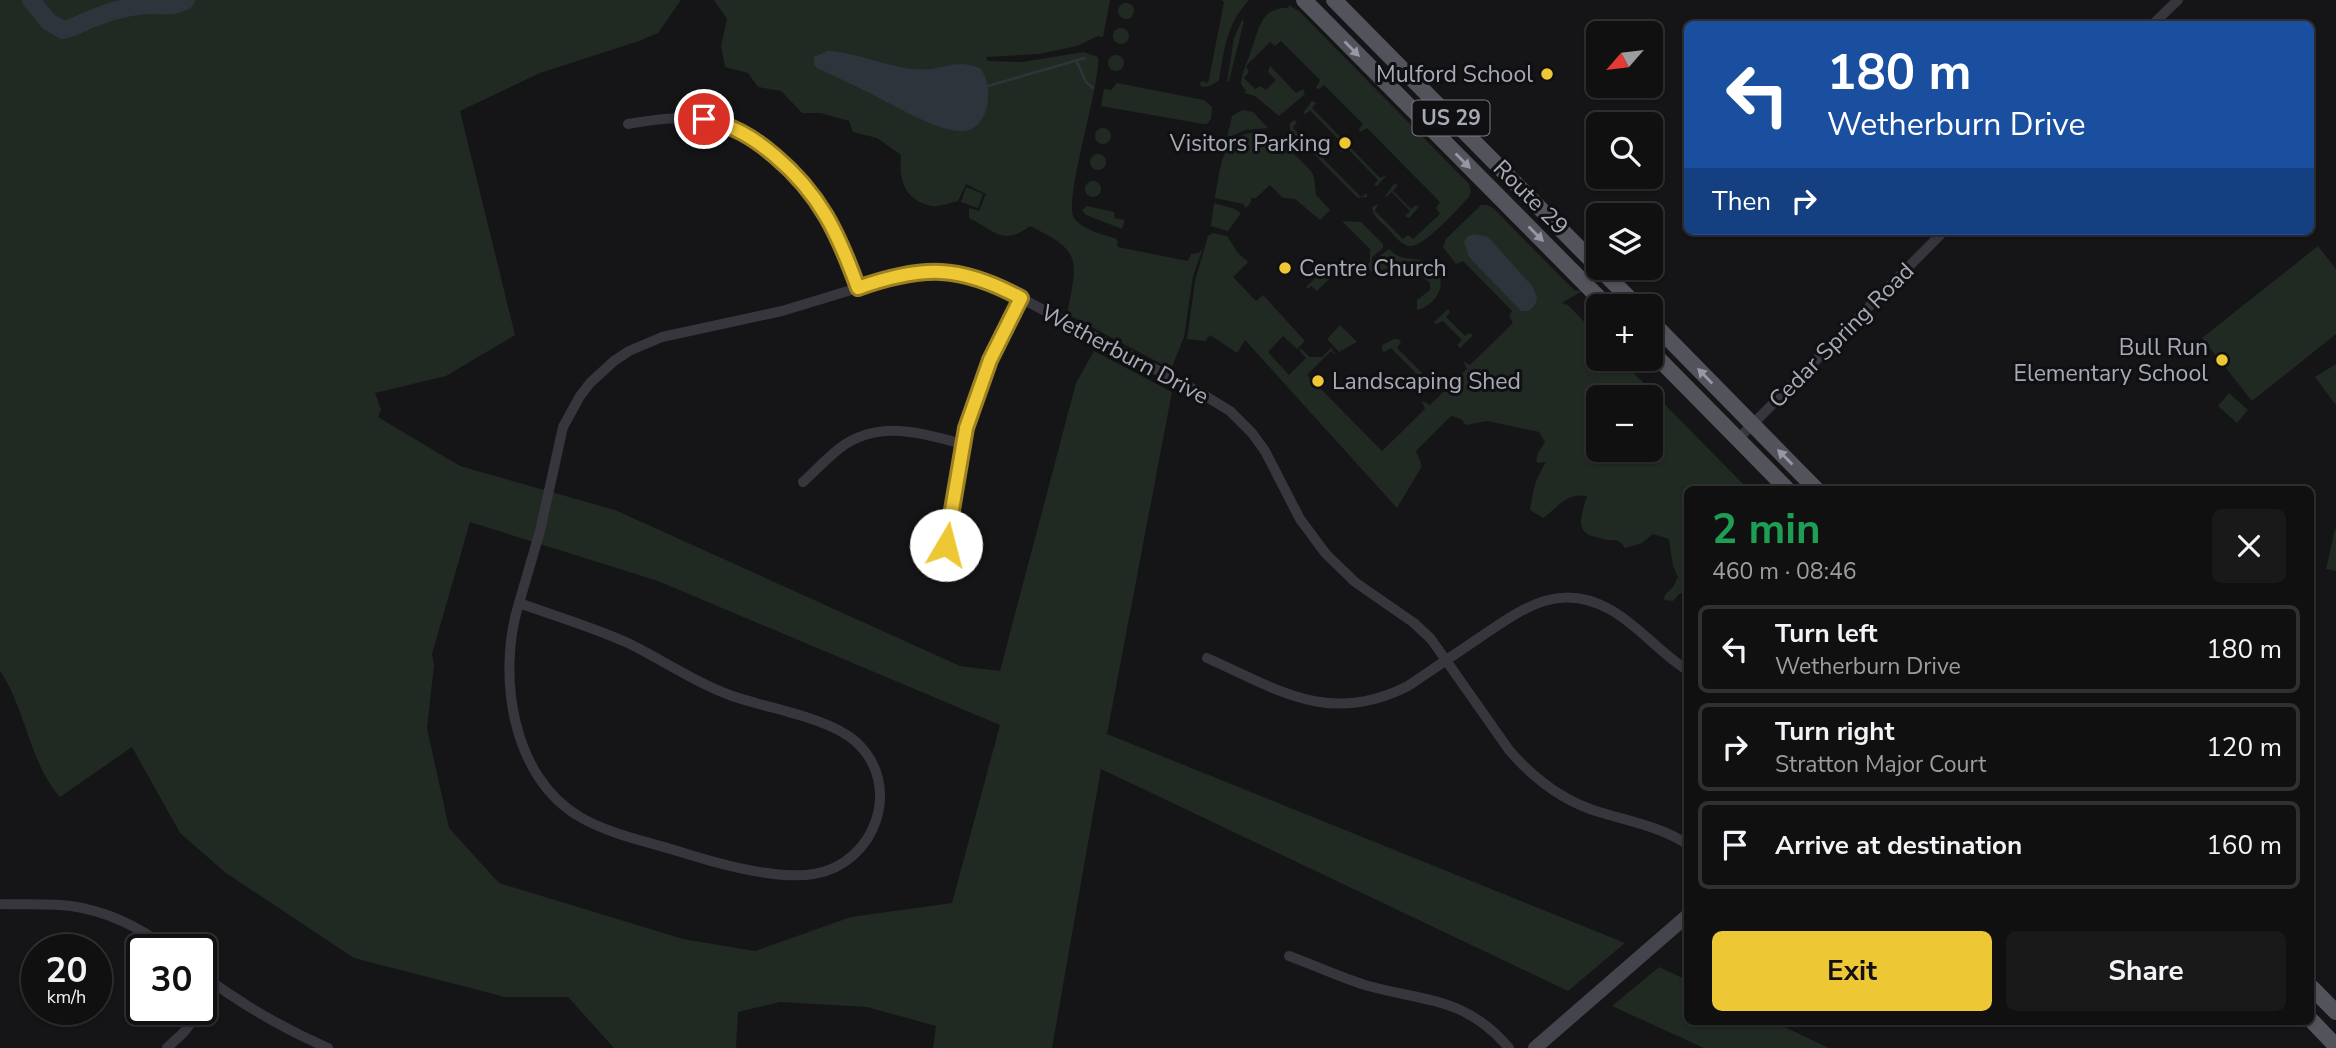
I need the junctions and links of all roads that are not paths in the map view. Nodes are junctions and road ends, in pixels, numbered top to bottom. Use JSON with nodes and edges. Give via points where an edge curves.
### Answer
{"nodes":[{"id":1,"x":1304,"y":0,"type":"edge"},
{"id":2,"x":1334,"y":0,"type":"edge"},
{"id":3,"x":2178,"y":0,"type":"edge"},
{"id":4,"x":2156,"y":21,"type":"edge"},
{"id":5,"x":628,"y":124,"type":"dead end"},
{"id":6,"x":1940,"y":235,"type":"edge"},
{"id":7,"x":1586,"y":255,"type":"edge"},
{"id":8,"x":1611,"y":280,"type":"edge"},
{"id":9,"x":858,"y":288,"type":"junction"},
{"id":10,"x":1595,"y":294,"type":"edge"},
{"id":11,"x":1625,"y":294,"type":"edge"},
{"id":12,"x":1021,"y":298,"type":"junction"},
{"id":13,"x":1663,"y":333,"type":"edge"},
{"id":14,"x":1663,"y":363,"type":"edge"},
{"id":15,"x":1752,"y":424,"type":"junction"},
{"id":16,"x":1738,"y":439,"type":"junction"},
{"id":17,"x":962,"y":443,"type":"junction"},
{"id":18,"x":803,"y":482,"type":"dead end"},
{"id":19,"x":1784,"y":486,"type":"edge"},
{"id":20,"x":1813,"y":486,"type":"edge"},
{"id":21,"x":946,"y":545,"type":"dead end"},
{"id":22,"x":519,"y":603,"type":"junction"},
{"id":23,"x":1207,"y":658,"type":"dead end"},
{"id":24,"x":1446,"y":660,"type":"junction"},
{"id":25,"x":1684,"y":668,"type":"edge"},
{"id":26,"x":1684,"y":843,"type":"edge"},
{"id":27,"x":0,"y":904,"type":"edge"},
{"id":28,"x":1684,"y":919,"type":"edge"},
{"id":29,"x":146,"y":934,"type":"edge"},
{"id":30,"x":1289,"y":956,"type":"dead end"},
{"id":31,"x":217,"y":986,"type":"edge"},
{"id":32,"x":2314,"y":990,"type":"edge"},
{"id":33,"x":2336,"y":1012,"type":"edge"},
{"id":34,"x":2314,"y":1023,"type":"edge"},
{"id":35,"x":189,"y":1025,"type":"edge"},
{"id":36,"x":2336,"y":1046,"type":"edge"},
{"id":37,"x":167,"y":1048,"type":"edge"},
{"id":38,"x":328,"y":1048,"type":"edge"},
{"id":39,"x":1509,"y":1048,"type":"edge"},
{"id":40,"x":1535,"y":1048,"type":"edge"}],
"edges":[{"from":1,"to":10,"type":"main road","name":"Route 29","number":"US 29","one_way":true},
{"from":2,"to":7,"type":"main road","name":"Route 29","number":"US 29"},
{"from":3,"to":4,"type":"street"},
{"from":5,"to":9,"type":"street","via":[[704,119],[755,139],[792,170],[817,200],[836,231]]},
{"from":6,"to":15,"type":"street","name":"Cedar Spring Road"},
{"from":8,"to":11,"type":"main road","name":"Route 29","number":"US 29"},
{"from":9,"to":12,"type":"street","name":"Wetherburn Drive","via":[[904,274],[944,272],[984,280]]},
{"from":9,"to":22,"type":"street","name":"Wetherburn Drive","via":[[782,311],[662,337],[629,351],[601,372],[580,396],[564,427]]},
{"from":12,"to":17,"type":"street","via":[[990,360]]},
{"from":12,"to":24,"type":"street","name":"Wetherburn Drive","via":[[1230,411],[1265,451],[1300,519],[1326,554],[1355,582],[1414,623]]},
{"from":15,"to":13,"type":"main road","one_way":true},
{"from":14,"to":16,"type":"main road"},
{"from":15,"to":16,"type":"street","name":"Cedar Spring Road"},
{"from":20,"to":15,"type":"main road","one_way":true},
{"from":16,"to":19,"type":"main road"},
{"from":17,"to":18,"type":"street","via":[[905,430],[873,432],[842,447]]},
{"from":17,"to":21,"type":"street"},
{"from":22,"to":22,"type":"street","name":"Wetherburn Drive","via":[[508,656],[511,702],[533,767],[572,812],[604,827],[721,864],[794,875],[841,865],[869,839],[880,808],[879,785],[871,761],[845,734],[723,693],[627,643]]},
{"from":23,"to":24,"type":"street","via":[[1295,698],[1337,705],[1391,695]]},
{"from":24,"to":25,"type":"street","via":[[1524,608],[1568,597],[1611,610]]},
{"from":24,"to":26,"type":"street","name":"Wetherburn Drive","via":[[1509,750],[1551,789],[1583,806]]},
{"from":27,"to":29,"type":"street","via":[[71,906],[98,912]]},
{"from":28,"to":40,"type":"main road"},
{"from":30,"to":39,"type":"street","via":[[1363,984],[1457,1007],[1487,1026]]},
{"from":31,"to":38,"type":"street","via":[[249,1008]]},
{"from":32,"to":33,"type":"main road"},
{"from":34,"to":36,"type":"main road"},
{"from":35,"to":37,"type":"street"}]}
